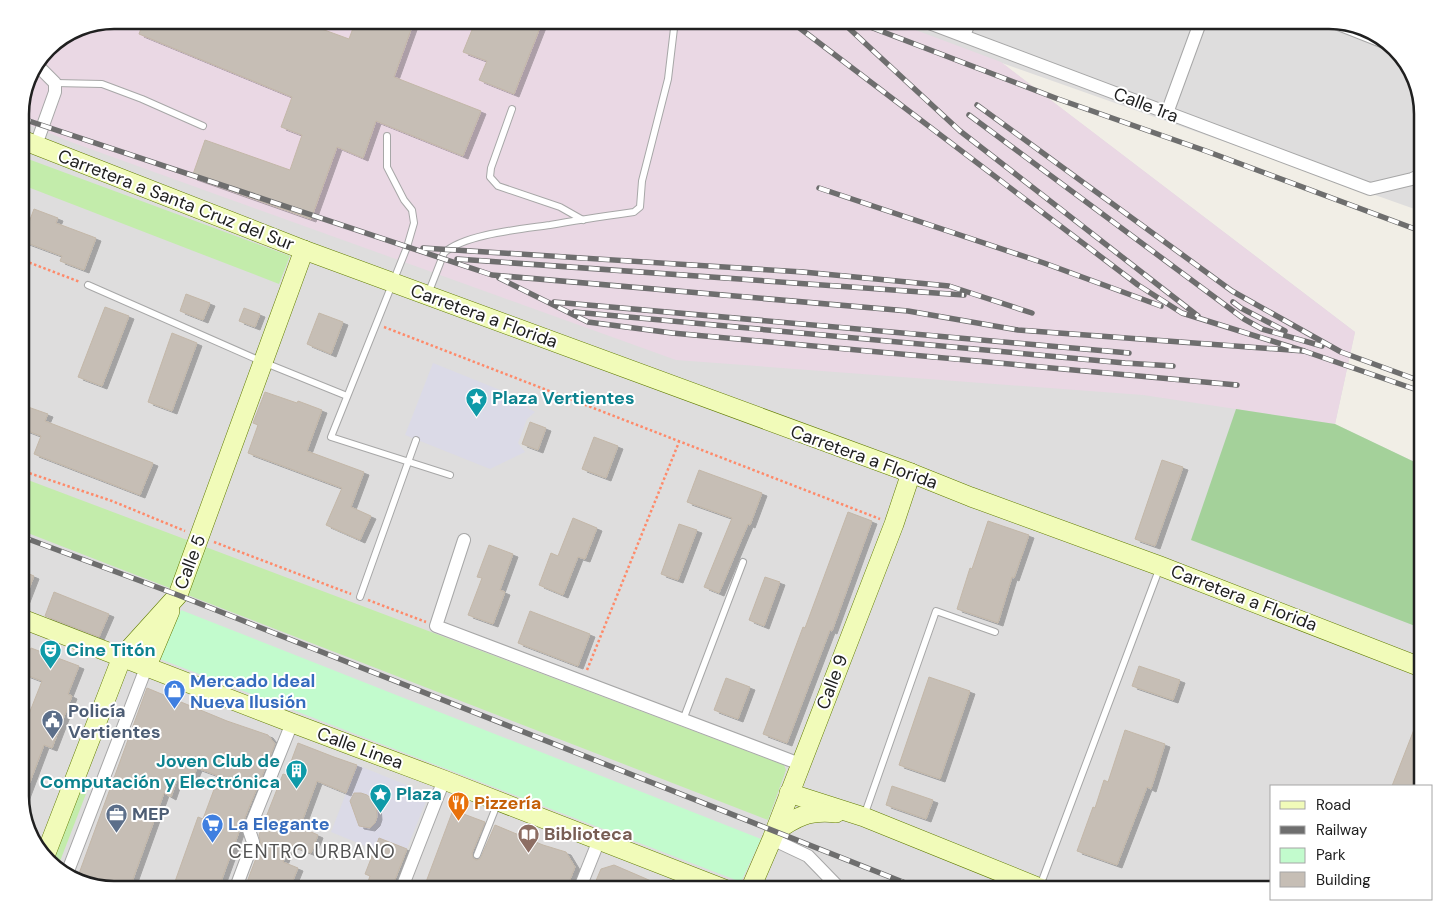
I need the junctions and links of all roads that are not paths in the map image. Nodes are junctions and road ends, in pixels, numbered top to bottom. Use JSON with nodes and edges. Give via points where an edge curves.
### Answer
{"nodes":[{"id":1,"x":674,"y":29,"type":"edge"},
{"id":2,"x":945,"y":29,"type":"edge"},
{"id":3,"x":967,"y":29,"type":"edge"},
{"id":4,"x":1198,"y":29,"type":"edge"},
{"id":5,"x":964,"y":36,"type":"junction"},
{"id":6,"x":42,"y":70,"type":"edge"},
{"id":7,"x":55,"y":83,"type":"junction"},
{"id":8,"x":512,"y":109,"type":"dead end"},
{"id":9,"x":1167,"y":113,"type":"junction"},
{"id":10,"x":203,"y":126,"type":"dead end"},
{"id":11,"x":387,"y":136,"type":"dead end"},
{"id":12,"x":29,"y":140,"type":"edge"},
{"id":13,"x":29,"y":142,"type":"edge"},
{"id":14,"x":1414,"y":178,"type":"edge"},
{"id":15,"x":583,"y":220,"type":"junction"},
{"id":16,"x":304,"y":250,"type":"junction"},
{"id":17,"x":392,"y":283,"type":"junction"},
{"id":18,"x":88,"y":285,"type":"road end"},
{"id":19,"x":428,"y":295,"type":"junction"},
{"id":20,"x":263,"y":362,"type":"junction"},
{"id":21,"x":347,"y":396,"type":"junction"},
{"id":22,"x":416,"y":440,"type":"dead end"},
{"id":23,"x":408,"y":462,"type":"junction"},
{"id":24,"x":911,"y":474,"type":"junction"},
{"id":25,"x":450,"y":475,"type":"dead end"},
{"id":26,"x":464,"y":540,"type":"dead end"},
{"id":27,"x":743,"y":562,"type":"dead end"},
{"id":28,"x":1160,"y":566,"type":"junction"},
{"id":29,"x":178,"y":595,"type":"junction"},
{"id":30,"x":360,"y":597,"type":"road end"},
{"id":31,"x":29,"y":621,"type":"edge"},
{"id":32,"x":995,"y":632,"type":"dead end"},
{"id":33,"x":122,"y":657,"type":"junction"},
{"id":34,"x":1414,"y":665,"type":"edge"},
{"id":35,"x":146,"y":668,"type":"junction"},
{"id":36,"x":683,"y":720,"type":"junction"},
{"id":37,"x":292,"y":723,"type":"junction"},
{"id":38,"x":800,"y":764,"type":"junction"},
{"id":39,"x":444,"y":780,"type":"junction"},
{"id":40,"x":789,"y":793,"type":"junction"},
{"id":41,"x":498,"y":801,"type":"junction"},
{"id":42,"x":864,"y":817,"type":"junction"},
{"id":43,"x":773,"y":835,"type":"junction"},
{"id":44,"x":599,"y":840,"type":"junction"},
{"id":45,"x":48,"y":849,"type":"edge"},
{"id":46,"x":477,"y":855,"type":"dead end"},
{"id":47,"x":69,"y":868,"type":"edge"},
{"id":48,"x":238,"y":881,"type":"edge"},
{"id":49,"x":405,"y":881,"type":"edge"},
{"id":50,"x":583,"y":881,"type":"edge"},
{"id":51,"x":704,"y":881,"type":"edge"},
{"id":52,"x":754,"y":881,"type":"edge"},
{"id":53,"x":832,"y":881,"type":"edge"},
{"id":54,"x":1022,"y":881,"type":"edge"},
{"id":55,"x":1045,"y":881,"type":"edge"}],
"edges":[{"from":1,"to":15,"type":"lane","via":[[668,79],[642,181],[640,207],[634,212]]},
{"from":2,"to":5,"type":"street","name":"Calle 1ra"},
{"from":3,"to":5,"type":"street"},
{"from":4,"to":9,"type":"street"},
{"from":5,"to":9,"type":"street","name":"Calle 1ra"},
{"from":6,"to":7,"type":"street"},
{"from":7,"to":10,"type":"lane","via":[[102,84]]},
{"from":7,"to":12,"type":"street","via":[[55,92]]},
{"from":8,"to":15,"type":"lane","via":[[490,177],[498,186],[560,207]]},
{"from":9,"to":14,"type":"street","name":"Calle 1ra","via":[[1370,189]]},
{"from":11,"to":17,"type":"lane","via":[[387,167],[412,210],[414,223]]},
{"from":13,"to":16,"type":"main road","name":"Carretera a Santa Cruz del Sur"},
{"from":15,"to":19,"type":"lane","via":[[501,232],[460,243],[444,253]]},
{"from":16,"to":17,"type":"main road","name":"Carretera a Florida"},
{"from":16,"to":20,"type":"main road","name":"Calle 5"},
{"from":17,"to":19,"type":"main road","name":"Carretera a Florida"},
{"from":17,"to":21,"type":"lane"},
{"from":18,"to":20,"type":"lane"},
{"from":19,"to":24,"type":"main road","name":"Carretera a Florida"},
{"from":20,"to":21,"type":"lane"},
{"from":20,"to":29,"type":"main road","name":"Calle 5"},
{"from":21,"to":23,"type":"lane","via":[[331,437]]},
{"from":22,"to":23,"type":"lane"},
{"from":23,"to":25,"type":"lane"},
{"from":23,"to":30,"type":"lane"},
{"from":24,"to":28,"type":"main road","name":"Carretera a Florida"},
{"from":24,"to":38,"type":"main road","name":"Calle 9"},
{"from":26,"to":36,"type":"street","via":[[436,626]]},
{"from":27,"to":36,"type":"lane"},
{"from":28,"to":34,"type":"main road","name":"Carretera a Florida"},
{"from":28,"to":55,"type":"lane"},
{"from":29,"to":33,"type":"main road","name":"Calle 5"},
{"from":29,"to":35,"type":"main road"},
{"from":31,"to":33,"type":"main road","name":"Calle Linea"},
{"from":32,"to":42,"type":"lane","via":[[936,611]]},
{"from":33,"to":35,"type":"main road","name":"Calle Linea"},
{"from":33,"to":45,"type":"main road","name":"Calle 5"},
{"from":35,"to":37,"type":"main road","name":"Calle Linea"},
{"from":35,"to":47,"type":"street"},
{"from":36,"to":38,"type":"street"},
{"from":37,"to":39,"type":"main road","name":"Calle Linea"},
{"from":37,"to":48,"type":"street","via":[[249,830],[253,842]]},
{"from":38,"to":40,"type":"main road","name":"Calle 9"},
{"from":39,"to":41,"type":"main road","name":"Calle Linea"},
{"from":39,"to":49,"type":"street"},
{"from":40,"to":42,"type":"main road"},
{"from":40,"to":43,"type":"main road","name":"Calle 9"},
{"from":41,"to":44,"type":"main road","name":"Calle Linea"},
{"from":41,"to":46,"type":"lane"},
{"from":42,"to":43,"type":"main road","via":[[811,813],[792,819]]},
{"from":42,"to":54,"type":"main road"},
{"from":43,"to":52,"type":"main road","name":"Calle 9"},
{"from":43,"to":53,"type":"street","via":[[808,856]]},
{"from":44,"to":50,"type":"street"},
{"from":44,"to":51,"type":"main road","name":"Calle Linea"}]}
